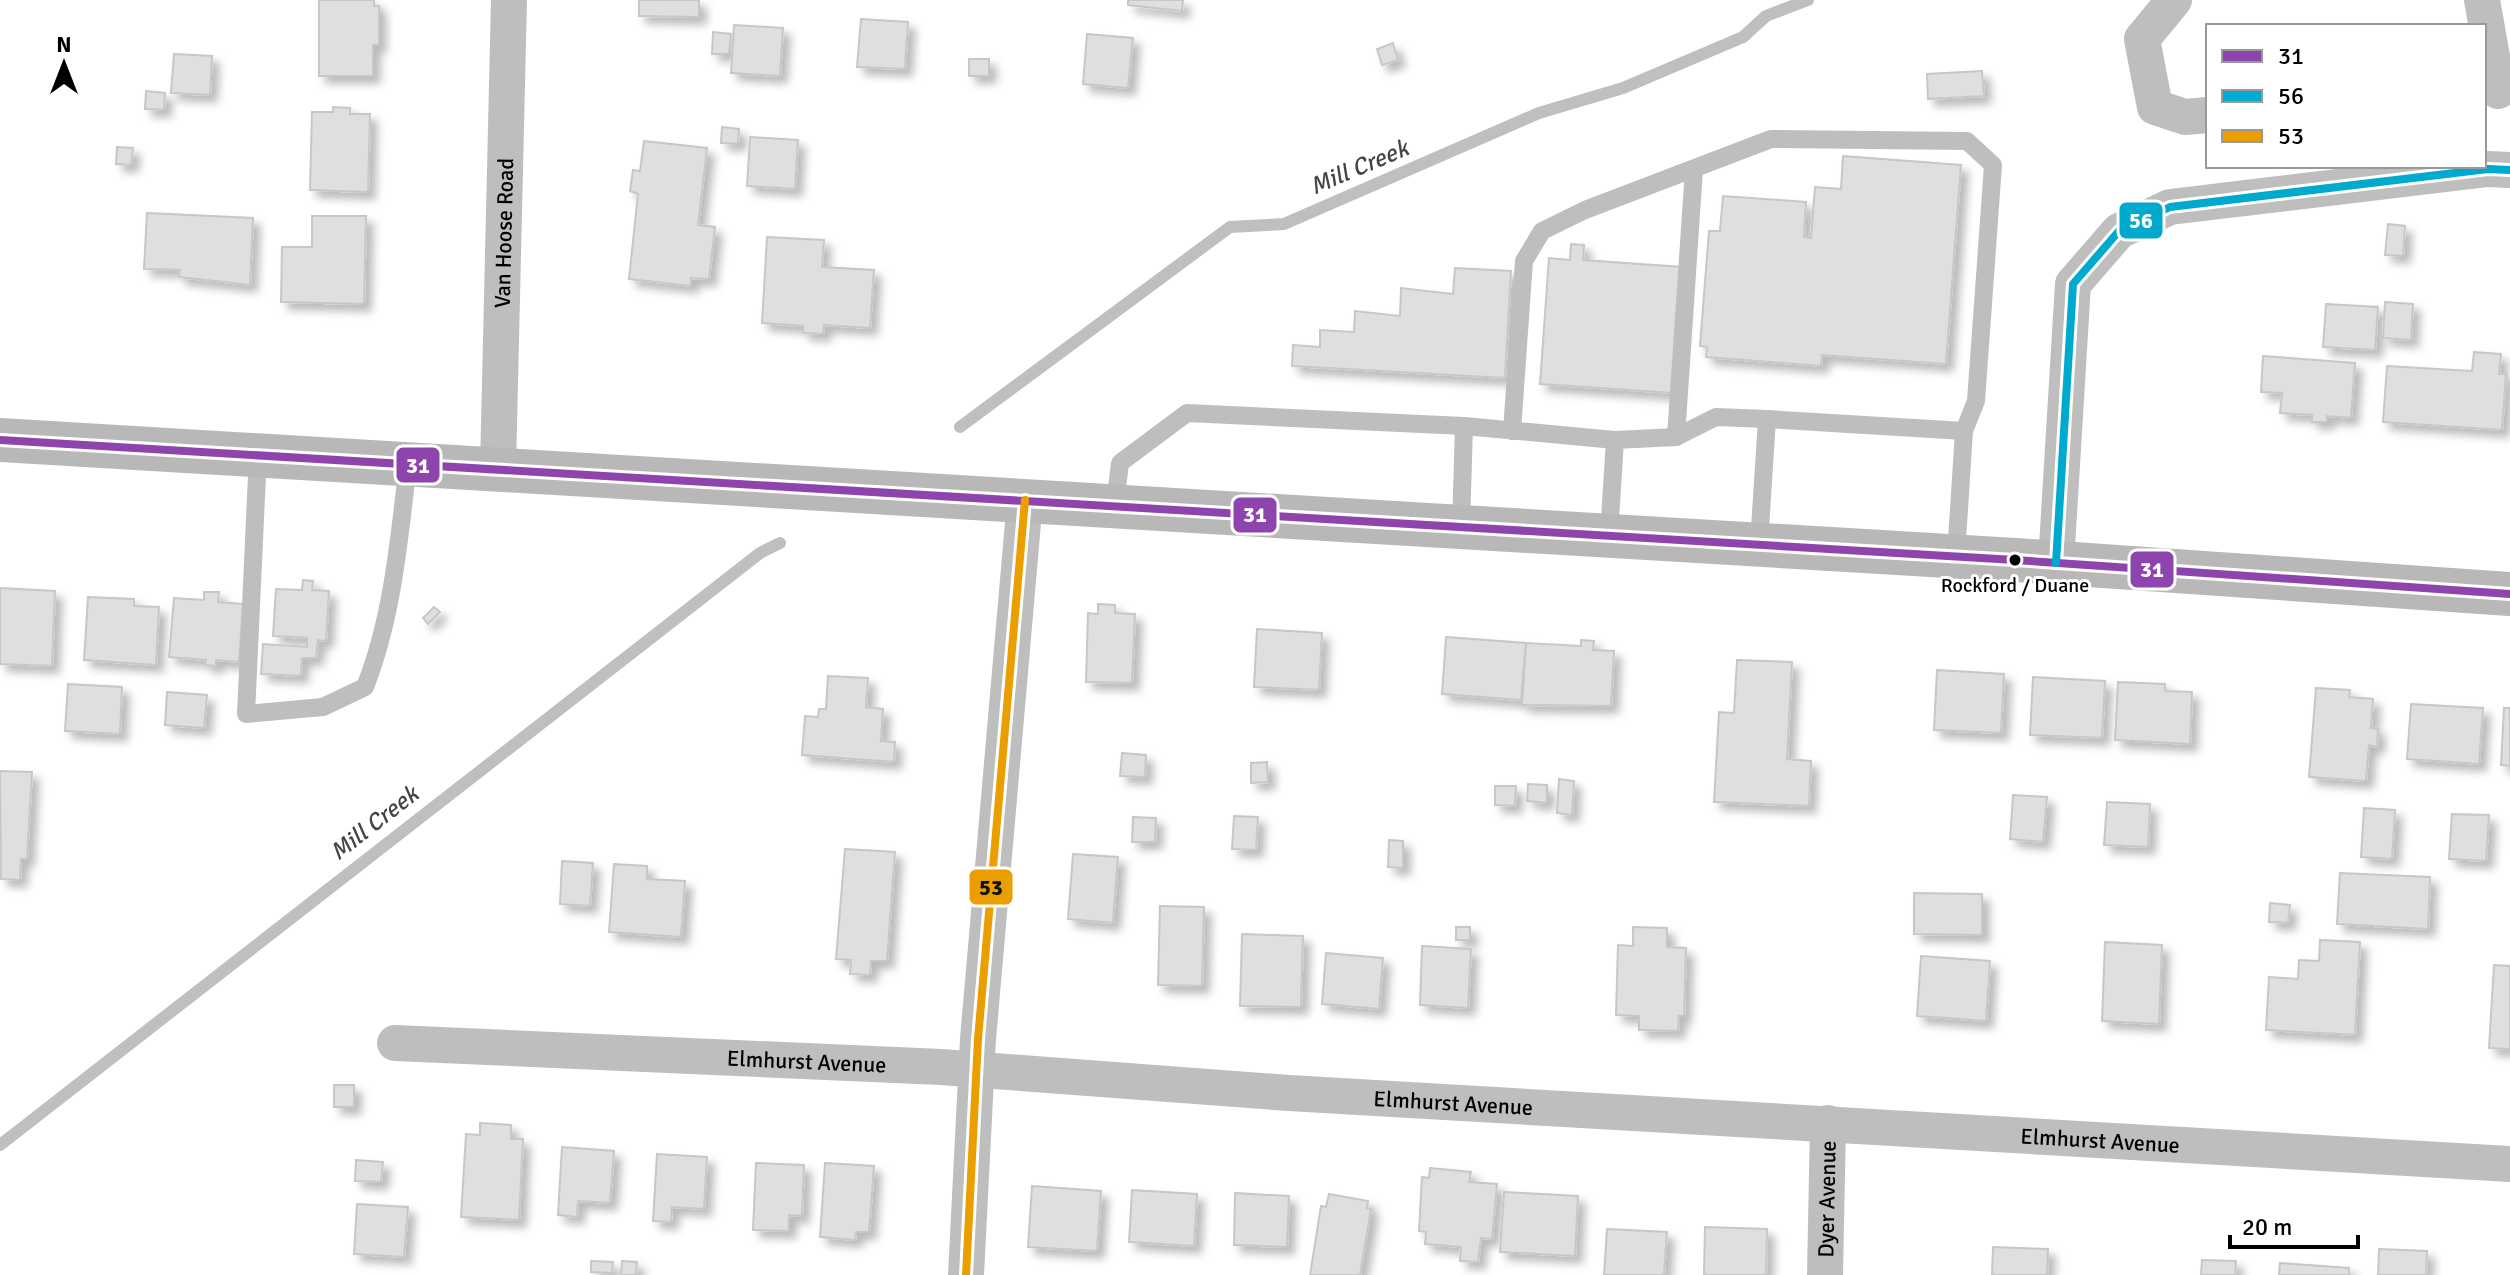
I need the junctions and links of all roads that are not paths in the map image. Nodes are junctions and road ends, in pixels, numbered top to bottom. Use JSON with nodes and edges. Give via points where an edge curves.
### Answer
{"nodes":[{"id":1,"x":509,"y":0,"type":"edge"},
{"id":2,"x":2174,"y":0,"type":"edge"},
{"id":3,"x":2482,"y":0,"type":"edge"},
{"id":4,"x":2486,"y":24,"type":"edge"},
{"id":5,"x":2486,"y":24,"type":"edge"},
{"id":6,"x":2497,"y":91,"type":"edge"},
{"id":7,"x":2206,"y":115,"type":"edge"},
{"id":8,"x":1694,"y":169,"type":"junction"},
{"id":9,"x":2510,"y":170,"type":"edge"},
{"id":10,"x":1767,"y":419,"type":"junction"},
{"id":11,"x":1464,"y":426,"type":"junction"},
{"id":12,"x":1512,"y":431,"type":"junction"},
{"id":13,"x":1964,"y":431,"type":"junction"},
{"id":14,"x":1676,"y":437,"type":"junction"},
{"id":15,"x":0,"y":440,"type":"edge"},
{"id":16,"x":1615,"y":440,"type":"junction"},
{"id":17,"x":258,"y":454,"type":"junction"},
{"id":18,"x":409,"y":462,"type":"junction"},
{"id":19,"x":498,"y":467,"type":"junction"},
{"id":20,"x":1025,"y":500,"type":"junction"},
{"id":21,"x":1115,"y":505,"type":"junction"},
{"id":22,"x":1461,"y":527,"type":"junction"},
{"id":23,"x":1609,"y":535,"type":"junction"},
{"id":24,"x":1759,"y":544,"type":"junction"},
{"id":25,"x":1956,"y":556,"type":"junction"},
{"id":26,"x":2056,"y":563,"type":"junction"},
{"id":27,"x":2510,"y":594,"type":"edge"},
{"id":28,"x":395,"y":1043,"type":"dead end"},
{"id":29,"x":978,"y":1070,"type":"junction"},
{"id":30,"x":1828,"y":1123,"type":"junction"},
{"id":31,"x":2510,"y":1164,"type":"edge"},
{"id":32,"x":966,"y":1275,"type":"edge"},
{"id":33,"x":1825,"y":1275,"type":"edge"}],
"edges":[{"from":1,"to":19,"type":"street","name":"Van Hoose Road"},
{"from":2,"to":7,"type":"street","via":[[2142,39],[2155,107],[2185,117]]},
{"from":3,"to":4,"type":"street"},
{"from":5,"to":6,"type":"street"},
{"from":8,"to":12,"type":"lane","via":[[1542,231],[1524,261]]},
{"from":8,"to":13,"type":"lane","via":[[1771,139],[1967,141],[1993,165],[1976,401]]},
{"from":8,"to":14,"type":"lane"},
{"from":9,"to":26,"type":"street","via":[[2170,207],[2119,231],[2073,284]]},
{"from":10,"to":13,"type":"lane"},
{"from":10,"to":14,"type":"lane","via":[[1716,417]]},
{"from":10,"to":24,"type":"lane"},
{"from":11,"to":12,"type":"lane"},
{"from":11,"to":21,"type":"lane","via":[[1187,413],[1120,463]]},
{"from":11,"to":22,"type":"lane"},
{"from":12,"to":16,"type":"lane"},
{"from":13,"to":25,"type":"lane"},
{"from":14,"to":16,"type":"lane"},
{"from":15,"to":17,"type":"main road"},
{"from":16,"to":23,"type":"lane"},
{"from":17,"to":18,"type":"main road"},
{"from":17,"to":18,"type":"lane","via":[[246,714],[323,707],[365,687],[379,651]]},
{"from":18,"to":19,"type":"main road"},
{"from":19,"to":20,"type":"main road"},
{"from":20,"to":21,"type":"main road"},
{"from":20,"to":29,"type":"street"},
{"from":21,"to":22,"type":"main road"},
{"from":22,"to":23,"type":"main road"},
{"from":23,"to":24,"type":"main road"},
{"from":24,"to":25,"type":"main road"},
{"from":25,"to":26,"type":"main road"},
{"from":26,"to":27,"type":"main road"},
{"from":28,"to":29,"type":"street","name":"Elmhurst Avenue"},
{"from":29,"to":30,"type":"street","name":"Elmhurst Avenue"},
{"from":29,"to":32,"type":"street"},
{"from":30,"to":31,"type":"street","name":"Elmhurst Avenue"},
{"from":30,"to":33,"type":"street","name":"Dyer Avenue"}]}
